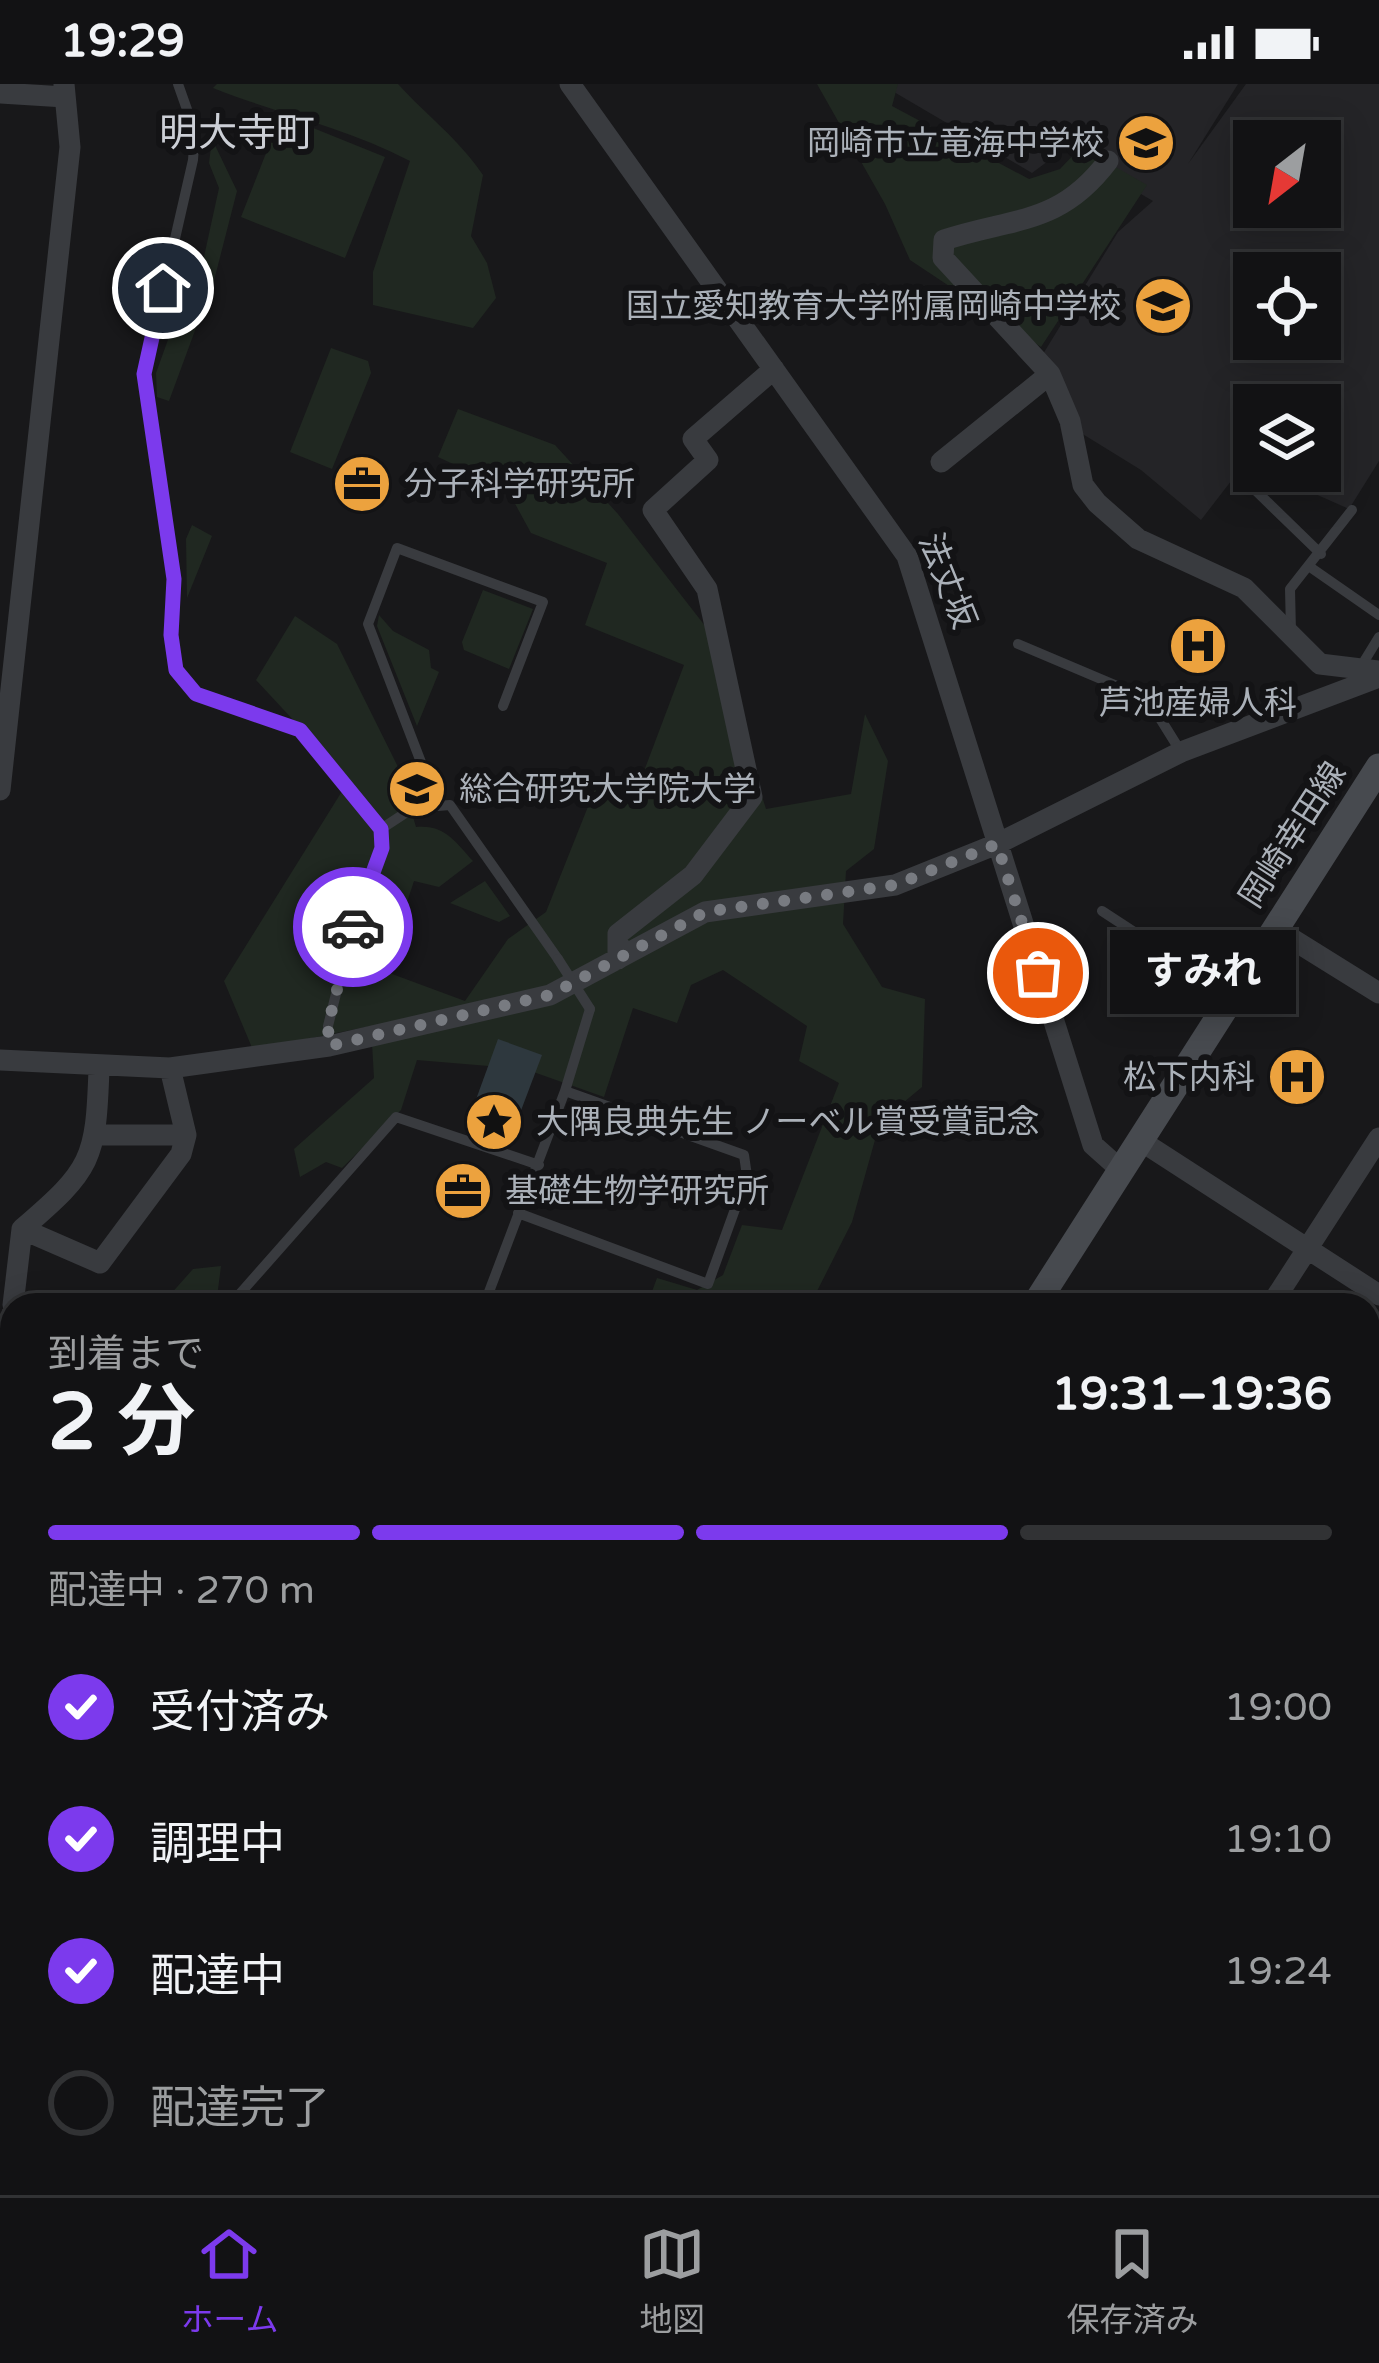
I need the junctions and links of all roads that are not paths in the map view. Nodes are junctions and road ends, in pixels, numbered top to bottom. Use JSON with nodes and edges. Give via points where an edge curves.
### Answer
{"nodes":[{"id":1,"x":178,"y":84,"type":"edge"},
{"id":2,"x":570,"y":84,"type":"edge"},
{"id":3,"x":65,"y":91,"type":"edge"},
{"id":4,"x":0,"y":93,"type":"edge"},
{"id":5,"x":1108,"y":161,"type":"dead end"},
{"id":6,"x":774,"y":369,"type":"junction"},
{"id":7,"x":1050,"y":374,"type":"junction"},
{"id":8,"x":941,"y":462,"type":"dead end"},
{"id":9,"x":1257,"y":492,"type":"edge"},
{"id":10,"x":1352,"y":510,"type":"dead end"},
{"id":11,"x":1321,"y":554,"type":"junction"},
{"id":12,"x":1310,"y":567,"type":"junction"},
{"id":13,"x":9,"y":603,"type":"edge"},
{"id":14,"x":1379,"y":615,"type":"edge"},
{"id":15,"x":1292,"y":635,"type":"junction"},
{"id":16,"x":1379,"y":637,"type":"edge"},
{"id":17,"x":1018,"y":644,"type":"dead end"},
{"id":18,"x":1373,"y":672,"type":"edge"},
{"id":19,"x":503,"y":706,"type":"dead end"},
{"id":20,"x":1181,"y":752,"type":"junction"},
{"id":21,"x":1379,"y":767,"type":"edge"},
{"id":22,"x":1,"y":780,"type":"edge"},
{"id":23,"x":428,"y":804,"type":"junction"},
{"id":24,"x":381,"y":829,"type":"junction"},
{"id":25,"x":997,"y":844,"type":"junction"},
{"id":26,"x":1102,"y":911,"type":"dead end"},
{"id":27,"x":1276,"y":928,"type":"junction"},
{"id":28,"x":618,"y":959,"type":"junction"},
{"id":29,"x":1379,"y":993,"type":"edge"},
{"id":30,"x":1232,"y":995,"type":"junction"},
{"id":31,"x":329,"y":1046,"type":"junction"},
{"id":32,"x":0,"y":1060,"type":"edge"},
{"id":33,"x":99,"y":1068,"type":"junction"},
{"id":34,"x":170,"y":1068,"type":"junction"},
{"id":35,"x":566,"y":1091,"type":"junction"},
{"id":36,"x":186,"y":1135,"type":"junction"},
{"id":37,"x":97,"y":1136,"type":"junction"},
{"id":38,"x":1378,"y":1140,"type":"edge"},
{"id":39,"x":1141,"y":1141,"type":"junction"},
{"id":40,"x":539,"y":1165,"type":"junction"},
{"id":41,"x":1121,"y":1170,"type":"junction"},
{"id":42,"x":518,"y":1213,"type":"junction"},
{"id":43,"x":22,"y":1229,"type":"junction"},
{"id":44,"x":1306,"y":1248,"type":"junction"},
{"id":45,"x":14,"y":1293,"type":"edge"},
{"id":46,"x":241,"y":1293,"type":"edge"},
{"id":47,"x":488,"y":1293,"type":"edge"},
{"id":48,"x":1043,"y":1293,"type":"edge"},
{"id":49,"x":1278,"y":1293,"type":"edge"},
{"id":50,"x":1376,"y":1293,"type":"edge"}],
"edges":[{"from":1,"to":24,"type":"lane","via":[[195,132],[193,160],[144,374],[174,579],[176,670],[196,694],[300,730]]},
{"from":2,"to":6,"type":"street","name":"法丈坂"},
{"from":3,"to":4,"type":"street"},
{"from":3,"to":13,"type":"street","via":[[70,147]]},
{"from":5,"to":7,"type":"street","via":[[1057,209],[944,240],[950,270]]},
{"from":6,"to":25,"type":"street","name":"法丈坂","via":[[907,556]]},
{"from":6,"to":28,"type":"street","via":[[693,440],[708,460],[653,510],[707,589],[752,797],[693,875],[618,934]]},
{"from":7,"to":8,"type":"street"},
{"from":7,"to":15,"type":"street","via":[[1083,485],[1097,503],[1138,539],[1244,588]]},
{"from":9,"to":11,"type":"lane"},
{"from":10,"to":11,"type":"lane"},
{"from":11,"to":12,"type":"lane"},
{"from":12,"to":14,"type":"lane"},
{"from":12,"to":15,"type":"lane","via":[[1290,589]]},
{"from":13,"to":22,"type":"street"},
{"from":15,"to":18,"type":"street","via":[[1320,664]]},
{"from":16,"to":18,"type":"lane"},
{"from":17,"to":20,"type":"lane","via":[[1148,699]]},
{"from":18,"to":20,"type":"street"},
{"from":19,"to":23,"type":"lane","via":[[543,602],[397,548],[368,624],[429,783]]},
{"from":20,"to":25,"type":"street"},
{"from":21,"to":27,"type":"main road","name":"岡崎幸田線"},
{"from":23,"to":24,"type":"lane"},
{"from":23,"to":35,"type":"lane","bridge":true,"via":[[450,805],[590,1009]]},
{"from":24,"to":31,"type":"lane"},
{"from":25,"to":28,"type":"street","via":[[895,885],[705,912]]},
{"from":25,"to":41,"type":"street","name":"法丈坂","via":[[1093,1145]]},
{"from":26,"to":30,"type":"lane"},
{"from":27,"to":29,"type":"street"},
{"from":27,"to":30,"type":"main road","name":"岡崎幸田線"},
{"from":28,"to":31,"type":"street","via":[[550,995]]},
{"from":30,"to":39,"type":"main road","name":"岡崎幸田線"},
{"from":31,"to":34,"type":"street"},
{"from":32,"to":33,"type":"street"},
{"from":33,"to":34,"type":"street"},
{"from":33,"to":37,"type":"street"},
{"from":34,"to":36,"type":"street"},
{"from":35,"to":40,"type":"lane"},
{"from":35,"to":42,"type":"lane","via":[[744,1155],[748,1176],[708,1284]]},
{"from":36,"to":37,"type":"street"},
{"from":36,"to":43,"type":"street","via":[[168,1177],[100,1263]]},
{"from":37,"to":43,"type":"street","via":[[71,1187]]},
{"from":38,"to":44,"type":"street"},
{"from":39,"to":41,"type":"main road","name":"岡崎幸田線"},
{"from":39,"to":44,"type":"street"},
{"from":40,"to":42,"type":"lane"},
{"from":40,"to":46,"type":"lane","via":[[396,1117]]},
{"from":41,"to":48,"type":"main road","name":"岡崎幸田線"},
{"from":42,"to":47,"type":"lane"},
{"from":43,"to":45,"type":"street"},
{"from":44,"to":49,"type":"street"},
{"from":44,"to":50,"type":"street"}]}
